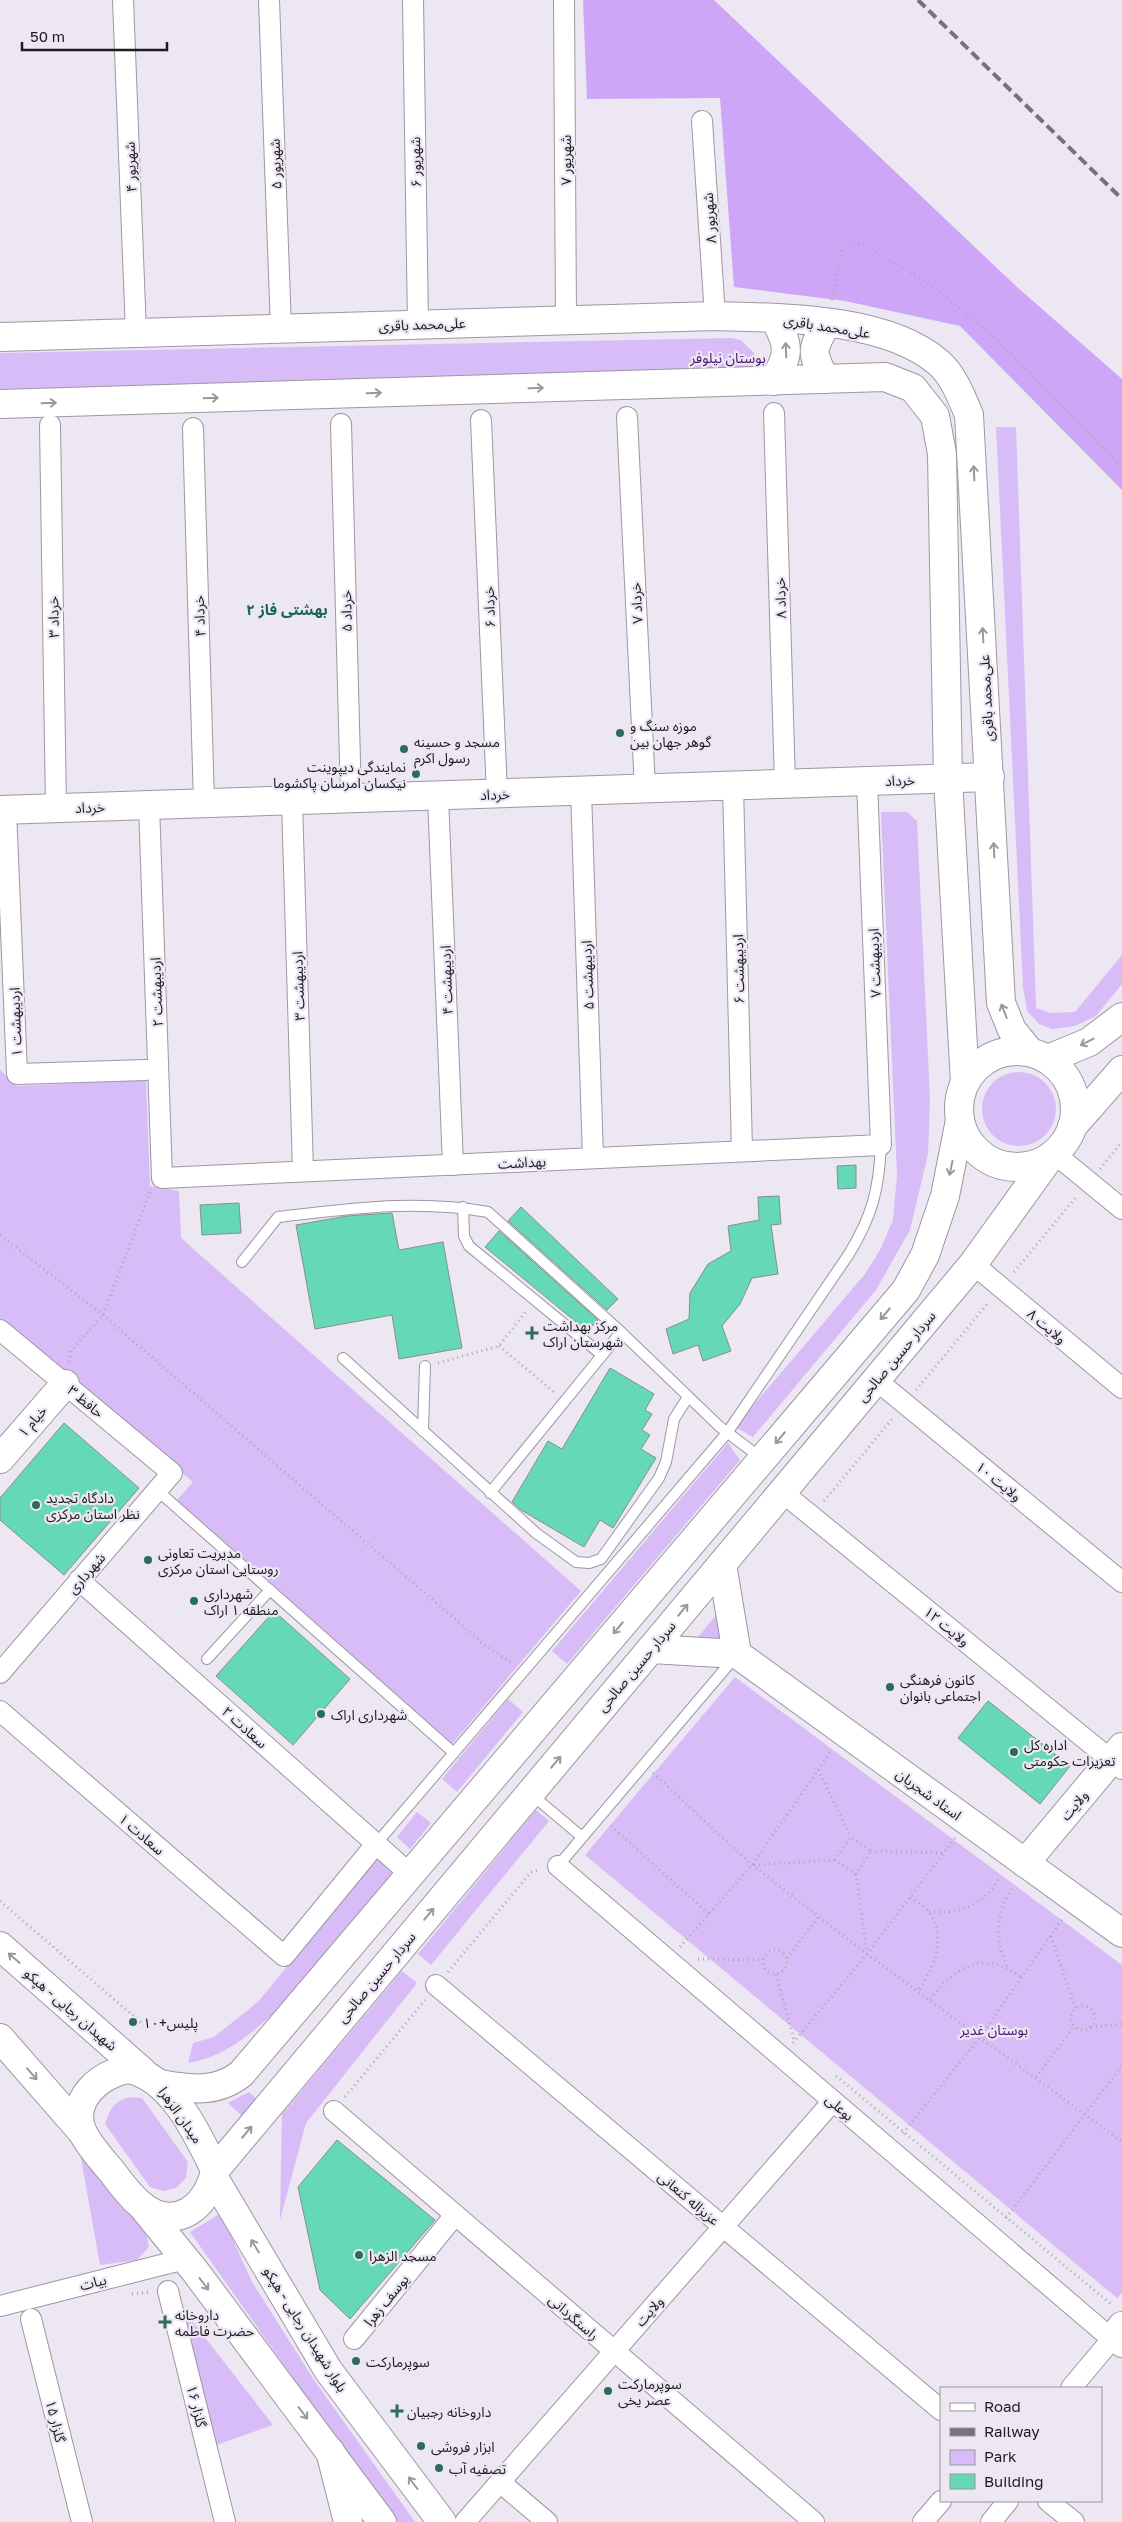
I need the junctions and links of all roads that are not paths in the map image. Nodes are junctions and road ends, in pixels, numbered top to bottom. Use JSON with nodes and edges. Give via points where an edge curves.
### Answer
{"nodes":[{"id":1,"x":123,"y":0,"type":"edge"},
{"id":2,"x":269,"y":0,"type":"edge"},
{"id":3,"x":413,"y":0,"type":"edge"},
{"id":4,"x":564,"y":0,"type":"edge"},
{"id":5,"x":702,"y":121,"type":"dead end"},
{"id":6,"x":715,"y":316,"type":"junction"},
{"id":7,"x":774,"y":318,"type":"junction"},
{"id":8,"x":566,"y":320,"type":"junction"},
{"id":9,"x":827,"y":323,"type":"junction"},
{"id":10,"x":418,"y":325,"type":"junction"},
{"id":11,"x":281,"y":328,"type":"junction"},
{"id":12,"x":136,"y":333,"type":"junction"},
{"id":13,"x":0,"y":337,"type":"edge"},
{"id":14,"x":825,"y":379,"type":"junction"},
{"id":15,"x":773,"y":381,"type":"junction"},
{"id":16,"x":0,"y":404,"type":"edge"},
{"id":17,"x":774,"y":413,"type":"dead end"},
{"id":18,"x":627,"y":417,"type":"dead end"},
{"id":19,"x":481,"y":420,"type":"dead end"},
{"id":20,"x":341,"y":424,"type":"dead end"},
{"id":21,"x":50,"y":425,"type":"dead end"},
{"id":22,"x":193,"y":428,"type":"dead end"},
{"id":23,"x":990,"y":777,"type":"junction"},
{"id":24,"x":948,"y":779,"type":"junction"},
{"id":25,"x":867,"y":781,"type":"junction"},
{"id":26,"x":785,"y":784,"type":"junction"},
{"id":27,"x":733,"y":786,"type":"junction"},
{"id":28,"x":645,"y":789,"type":"junction"},
{"id":29,"x":581,"y":791,"type":"junction"},
{"id":30,"x":496,"y":794,"type":"junction"},
{"id":31,"x":438,"y":796,"type":"junction"},
{"id":32,"x":351,"y":799,"type":"junction"},
{"id":33,"x":292,"y":801,"type":"junction"},
{"id":34,"x":204,"y":804,"type":"junction"},
{"id":35,"x":149,"y":805,"type":"junction"},
{"id":36,"x":56,"y":808,"type":"junction"},
{"id":37,"x":3,"y":810,"type":"edge"},
{"id":38,"x":1122,"y":1017,"type":"edge"},
{"id":39,"x":1039,"y":1056,"type":"junction"},
{"id":40,"x":146,"y":1070,"type":"dead end"},
{"id":41,"x":1122,"y":1070,"type":"edge"},
{"id":42,"x":965,"y":1083,"type":"junction"},
{"id":43,"x":960,"y":1120,"type":"junction"},
{"id":44,"x":1072,"y":1127,"type":"junction"},
{"id":45,"x":881,"y":1145,"type":"junction"},
{"id":46,"x":742,"y":1151,"type":"junction"},
{"id":47,"x":1052,"y":1156,"type":"junction"},
{"id":48,"x":593,"y":1158,"type":"junction"},
{"id":49,"x":453,"y":1165,"type":"junction"},
{"id":50,"x":303,"y":1171,"type":"junction"},
{"id":51,"x":162,"y":1178,"type":"joint"},
{"id":52,"x":463,"y":1207,"type":"junction"},
{"id":53,"x":1122,"y":1209,"type":"edge"},
{"id":54,"x":242,"y":1262,"type":"dead end"},
{"id":55,"x":973,"y":1264,"type":"junction"},
{"id":56,"x":0,"y":1330,"type":"edge"},
{"id":57,"x":621,"y":1332,"type":"junction"},
{"id":58,"x":602,"y":1355,"type":"junction"},
{"id":59,"x":343,"y":1358,"type":"dead end"},
{"id":60,"x":426,"y":1366,"type":"road end"},
{"id":61,"x":876,"y":1380,"type":"junction"},
{"id":62,"x":65,"y":1384,"type":"junction"},
{"id":63,"x":1122,"y":1388,"type":"edge"},
{"id":64,"x":688,"y":1397,"type":"junction"},
{"id":65,"x":423,"y":1431,"type":"junction"},
{"id":66,"x":727,"y":1433,"type":"junction"},
{"id":67,"x":0,"y":1459,"type":"edge"},
{"id":68,"x":762,"y":1459,"type":"junction"},
{"id":69,"x":172,"y":1473,"type":"joint"},
{"id":70,"x":157,"y":1490,"type":"junction"},
{"id":71,"x":782,"y":1492,"type":"junction"},
{"id":72,"x":490,"y":1493,"type":"junction"},
{"id":73,"x":722,"y":1564,"type":"junction"},
{"id":74,"x":79,"y":1580,"type":"junction"},
{"id":75,"x":1122,"y":1582,"type":"edge"},
{"id":76,"x":270,"y":1590,"type":"junction"},
{"id":77,"x":651,"y":1649,"type":"junction"},
{"id":78,"x":737,"y":1654,"type":"junction"},
{"id":79,"x":208,"y":1659,"type":"dead end"},
{"id":80,"x":0,"y":1673,"type":"edge"},
{"id":81,"x":0,"y":1711,"type":"edge"},
{"id":82,"x":454,"y":1753,"type":"junction"},
{"id":83,"x":1118,"y":1758,"type":"edge"},
{"id":84,"x":530,"y":1793,"type":"junction"},
{"id":85,"x":582,"y":1837,"type":"junction"},
{"id":86,"x":376,"y":1844,"type":"junction"},
{"id":87,"x":1025,"y":1863,"type":"junction"},
{"id":88,"x":558,"y":1866,"type":"joint"},
{"id":89,"x":410,"y":1874,"type":"junction"},
{"id":90,"x":1122,"y":1933,"type":"edge"},
{"id":91,"x":0,"y":1946,"type":"edge"},
{"id":92,"x":436,"y":1985,"type":"dead end"},
{"id":93,"x":1,"y":2040,"type":"edge"},
{"id":94,"x":255,"y":2056,"type":"junction"},
{"id":95,"x":151,"y":2078,"type":"junction"},
{"id":96,"x":284,"y":2087,"type":"junction"},
{"id":97,"x":833,"y":2101,"type":"junction"},
{"id":98,"x":334,"y":2112,"type":"dead end"},
{"id":99,"x":83,"y":2132,"type":"junction"},
{"id":100,"x":215,"y":2174,"type":"junction"},
{"id":101,"x":141,"y":2205,"type":"junction"},
{"id":102,"x":455,"y":2215,"type":"junction"},
{"id":103,"x":723,"y":2227,"type":"junction"},
{"id":104,"x":185,"y":2259,"type":"junction"},
{"id":105,"x":168,"y":2291,"type":"dead end"},
{"id":106,"x":0,"y":2306,"type":"edge"},
{"id":107,"x":30,"y":2319,"type":"dead end"},
{"id":108,"x":1118,"y":2330,"type":"edge"},
{"id":109,"x":354,"y":2339,"type":"dead end"},
{"id":110,"x":614,"y":2351,"type":"junction"},
{"id":111,"x":1072,"y":2387,"type":"edge"},
{"id":112,"x":940,"y":2409,"type":"edge"},
{"id":113,"x":330,"y":2449,"type":"junction"},
{"id":114,"x":500,"y":2482,"type":"junction"},
{"id":115,"x":940,"y":2502,"type":"edge"},
{"id":116,"x":1007,"y":2502,"type":"edge"},
{"id":117,"x":1049,"y":2502,"type":"edge"},
{"id":118,"x":82,"y":2522,"type":"edge"},
{"id":119,"x":225,"y":2522,"type":"edge"},
{"id":120,"x":348,"y":2522,"type":"edge"},
{"id":121,"x":382,"y":2522,"type":"edge"},
{"id":122,"x":442,"y":2522,"type":"edge"},
{"id":123,"x":465,"y":2522,"type":"edge"},
{"id":124,"x":547,"y":2522,"type":"edge"},
{"id":125,"x":814,"y":2522,"type":"edge"},
{"id":126,"x":923,"y":2522,"type":"edge"},
{"id":127,"x":991,"y":2522,"type":"edge"},
{"id":128,"x":1074,"y":2522,"type":"edge"}],
"edges":[{"from":1,"to":12,"type":"street","name":"شهریور ۴"},
{"from":2,"to":11,"type":"street","name":"شهریور ۵"},
{"from":3,"to":10,"type":"street","name":"شهریور ۶"},
{"from":4,"to":8,"type":"street","name":"شهریور ۷"},
{"from":5,"to":6,"type":"street","name":"شهریور ۸"},
{"from":6,"to":7,"type":"main road","name":"علی‌محمد باقری"},
{"from":6,"to":8,"type":"main road","name":"علی‌محمد باقری"},
{"from":7,"to":9,"type":"main road","name":"علی‌محمد باقری"},
{"from":15,"to":7,"type":"main road","one_way":true,"via":[[787,355],[785,337]]},
{"from":8,"to":10,"type":"main road","name":"علی‌محمد باقری"},
{"from":9,"to":14,"type":"main road","via":[[814,352]]},
{"from":23,"to":9,"type":"main road","name":"علی‌محمد باقری","one_way":true,"via":[[970,415],[940,363],[904,341]]},
{"from":10,"to":11,"type":"main road","name":"علی‌محمد باقری"},
{"from":11,"to":12,"type":"main road","name":"علی‌محمد باقری"},
{"from":12,"to":13,"type":"main road","name":"علی‌محمد باقری"},
{"from":14,"to":15,"type":"main road"},
{"from":14,"to":24,"type":"main road","via":[[885,377],[913,388],[935,416],[942,454]]},
{"from":16,"to":15,"type":"main road","one_way":true},
{"from":17,"to":26,"type":"street","name":"خرداد ۸"},
{"from":18,"to":28,"type":"street","name":"خرداد ۷"},
{"from":19,"to":30,"type":"street","name":"خرداد ۶"},
{"from":20,"to":32,"type":"street","name":"خرداد ۵"},
{"from":21,"to":36,"type":"street","name":"خرداد ۳"},
{"from":22,"to":34,"type":"street","name":"خرداد ۴"},
{"from":23,"to":24,"type":"main road","name":"خرداد"},
{"from":39,"to":23,"type":"main road","name":"علی‌محمد باقری","one_way":true,"via":[[1012,1030],[1001,1003]]},
{"from":24,"to":25,"type":"main road","name":"خرداد"},
{"from":24,"to":42,"type":"main road"},
{"from":25,"to":26,"type":"main road","name":"خرداد"},
{"from":25,"to":45,"type":"street","name":"اردیبهشت ۷"},
{"from":26,"to":27,"type":"main road","name":"خرداد"},
{"from":27,"to":28,"type":"main road","name":"خرداد"},
{"from":27,"to":46,"type":"street","name":"اردیبهشت ۶"},
{"from":28,"to":29,"type":"main road","name":"خرداد"},
{"from":29,"to":30,"type":"main road","name":"خرداد"},
{"from":29,"to":48,"type":"street","name":"اردیبهشت ۵"},
{"from":30,"to":31,"type":"main road","name":"خرداد"},
{"from":31,"to":32,"type":"main road","name":"خرداد"},
{"from":31,"to":49,"type":"street","name":"اردیبهشت ۴"},
{"from":32,"to":33,"type":"main road","name":"خرداد"},
{"from":33,"to":34,"type":"main road","name":"خرداد"},
{"from":33,"to":50,"type":"street","name":"اردیبهشت ۳"},
{"from":34,"to":35,"type":"main road","name":"خرداد"},
{"from":35,"to":36,"type":"main road","name":"خرداد"},
{"from":35,"to":51,"type":"street","name":"اردیبهشت ۲"},
{"from":36,"to":37,"type":"main road","name":"خرداد"},
{"from":37,"to":40,"type":"street","name":"اردیبهشت ۱","via":[[16,1074]]},
{"from":38,"to":39,"type":"main road","one_way":true,"via":[[1089,1042]]},
{"from":39,"to":42,"type":"main road","via":[[1011,1051],[992,1056],[976,1067]]},
{"from":39,"to":44,"type":"main road","via":[[1060,1069],[1069,1082],[1074,1096]]},
{"from":41,"to":44,"type":"main road"},
{"from":42,"to":43,"type":"main road","via":[[960,1101]]},
{"from":43,"to":47,"type":"main road","via":[[967,1138],[979,1153],[995,1163],[1014,1167],[1032,1165]]},
{"from":43,"to":68,"type":"main road","one_way":true,"via":[[945,1196],[925,1255],[906,1290]]},
{"from":44,"to":47,"type":"main road","via":[[1065,1142]]},
{"from":45,"to":46,"type":"street","name":"بهداشت"},
{"from":45,"to":66,"type":"lane","via":[[876,1197],[866,1226]]},
{"from":46,"to":48,"type":"street","name":"بهداشت"},
{"from":47,"to":53,"type":"street"},
{"from":47,"to":55,"type":"main road","name":"سردار حسین صالحی"},
{"from":48,"to":49,"type":"street","name":"بهداشت"},
{"from":49,"to":50,"type":"street","name":"بهداشت"},
{"from":50,"to":51,"type":"street","name":"بهداشت"},
{"from":52,"to":54,"type":"lane","via":[[390,1204],[278,1217]]},
{"from":52,"to":57,"type":"lane","via":[[488,1212]]},
{"from":52,"to":58,"type":"lane","via":[[464,1236],[469,1246]]},
{"from":55,"to":61,"type":"main road","name":"سردار حسین صالحی"},
{"from":55,"to":63,"type":"street","name":"ولایت ۸"},
{"from":56,"to":62,"type":"street","name":"حافظ ۳"},
{"from":57,"to":58,"type":"lane"},
{"from":57,"to":64,"type":"lane"},
{"from":58,"to":72,"type":"lane"},
{"from":59,"to":65,"type":"lane"},
{"from":60,"to":65,"type":"lane"},
{"from":61,"to":71,"type":"main road","name":"سردار حسین صالحی"},
{"from":61,"to":75,"type":"street","name":"ولایت ۱۰"},
{"from":62,"to":67,"type":"main road","name":"خیام ۱"},
{"from":62,"to":69,"type":"street","name":"حافظ ۳"},
{"from":64,"to":66,"type":"lane"},
{"from":64,"to":72,"type":"lane","via":[[674,1419],[666,1462],[659,1478],[601,1559],[589,1563],[576,1562]]},
{"from":65,"to":72,"type":"lane"},
{"from":66,"to":68,"type":"lane"},
{"from":66,"to":82,"type":"lane"},
{"from":68,"to":89,"type":"main road","one_way":true},
{"from":69,"to":70,"type":"street","name":"شهرداری"},
{"from":70,"to":74,"type":"street","name":"شهرداری"},
{"from":70,"to":76,"type":"lane"},
{"from":71,"to":73,"type":"main road","name":"سردار حسین صالحی"},
{"from":71,"to":83,"type":"street","name":"ولایت ۱۲"},
{"from":77,"to":73,"type":"main road","name":"سردار حسین صالحی","one_way":true},
{"from":73,"to":78,"type":"main road"},
{"from":74,"to":80,"type":"street","name":"شهرداری"},
{"from":74,"to":86,"type":"street","name":"سعادت ۲"},
{"from":76,"to":79,"type":"lane"},
{"from":76,"to":82,"type":"lane"},
{"from":77,"to":78,"type":"main road"},
{"from":84,"to":77,"type":"main road","name":"سردار حسین صالحی","one_way":true},
{"from":78,"to":85,"type":"lane"},
{"from":78,"to":87,"type":"main road","name":"استاد شجریان"},
{"from":81,"to":86,"type":"street","name":"سعادت ۱","via":[[284,1956]]},
{"from":82,"to":86,"type":"lane"},
{"from":83,"to":87,"type":"main road","name":"ولایت"},
{"from":84,"to":85,"type":"lane"},
{"from":96,"to":84,"type":"main road","name":"سردار حسین صالحی","one_way":true},
{"from":85,"to":88,"type":"lane"},
{"from":86,"to":89,"type":"street","name":"سعادت ۲"},
{"from":87,"to":90,"type":"main road","name":"استاد شجریان"},
{"from":88,"to":97,"type":"street","name":"بوعلی","via":[[674,1953],[781,2057]]},
{"from":89,"to":94,"type":"main road"},
{"from":95,"to":91,"type":"main road","name":"شهیدان رجایی - هپکو","one_way":true},
{"from":92,"to":103,"type":"street","name":"عزیزاله کنعانی"},
{"from":93,"to":99,"type":"main road","one_way":true},
{"from":94,"to":95,"type":"main road","via":[[241,2074],[221,2086],[193,2090]]},
{"from":94,"to":96,"type":"main road","via":[[254,2071],[261,2082],[271,2088]]},
{"from":95,"to":99,"type":"main road","via":[[129,2068],[104,2076],[87,2094],[81,2108]]},
{"from":95,"to":100,"type":"main road","name":"میدان الزهرا","via":[[190,2125]]},
{"from":100,"to":96,"type":"main road","name":"سردار حسین صالحی","one_way":true},
{"from":97,"to":103,"type":"street","name":"ولایت"},
{"from":97,"to":108,"type":"street","name":"بوعلی","via":[[992,2237]]},
{"from":98,"to":102,"type":"street","name":"راستگردانی"},
{"from":99,"to":101,"type":"main road"},
{"from":100,"to":101,"type":"main road","via":[[201,2203],[176,2216],[159,2215]]},
{"from":122,"to":100,"type":"main road","name":"بلوار شهیدان رجایی - هپکو","one_way":true,"via":[[328,2370]]},
{"from":101,"to":104,"type":"main road"},
{"from":102,"to":109,"type":"street","name":"یوسف زهرا"},
{"from":102,"to":110,"type":"street","name":"راستگردانی"},
{"from":103,"to":110,"type":"street","name":"ولایت"},
{"from":103,"to":112,"type":"street","name":"عزیزاله کنعانی"},
{"from":104,"to":106,"type":"street","name":"بیات"},
{"from":104,"to":113,"type":"main road","one_way":true},
{"from":105,"to":119,"type":"street","name":"گلزار ۱۶"},
{"from":107,"to":118,"type":"street","name":"گلزار ۱۵"},
{"from":108,"to":111,"type":"street"},
{"from":110,"to":114,"type":"street","name":"ولایت"},
{"from":110,"to":125,"type":"street","name":"راستگردانی"},
{"from":113,"to":120,"type":"main road"},
{"from":113,"to":121,"type":"main road"},
{"from":114,"to":123,"type":"street","name":"ولایت"},
{"from":114,"to":124,"type":"street"},
{"from":115,"to":126,"type":"street"},
{"from":116,"to":127,"type":"street"},
{"from":117,"to":128,"type":"street"}]}
